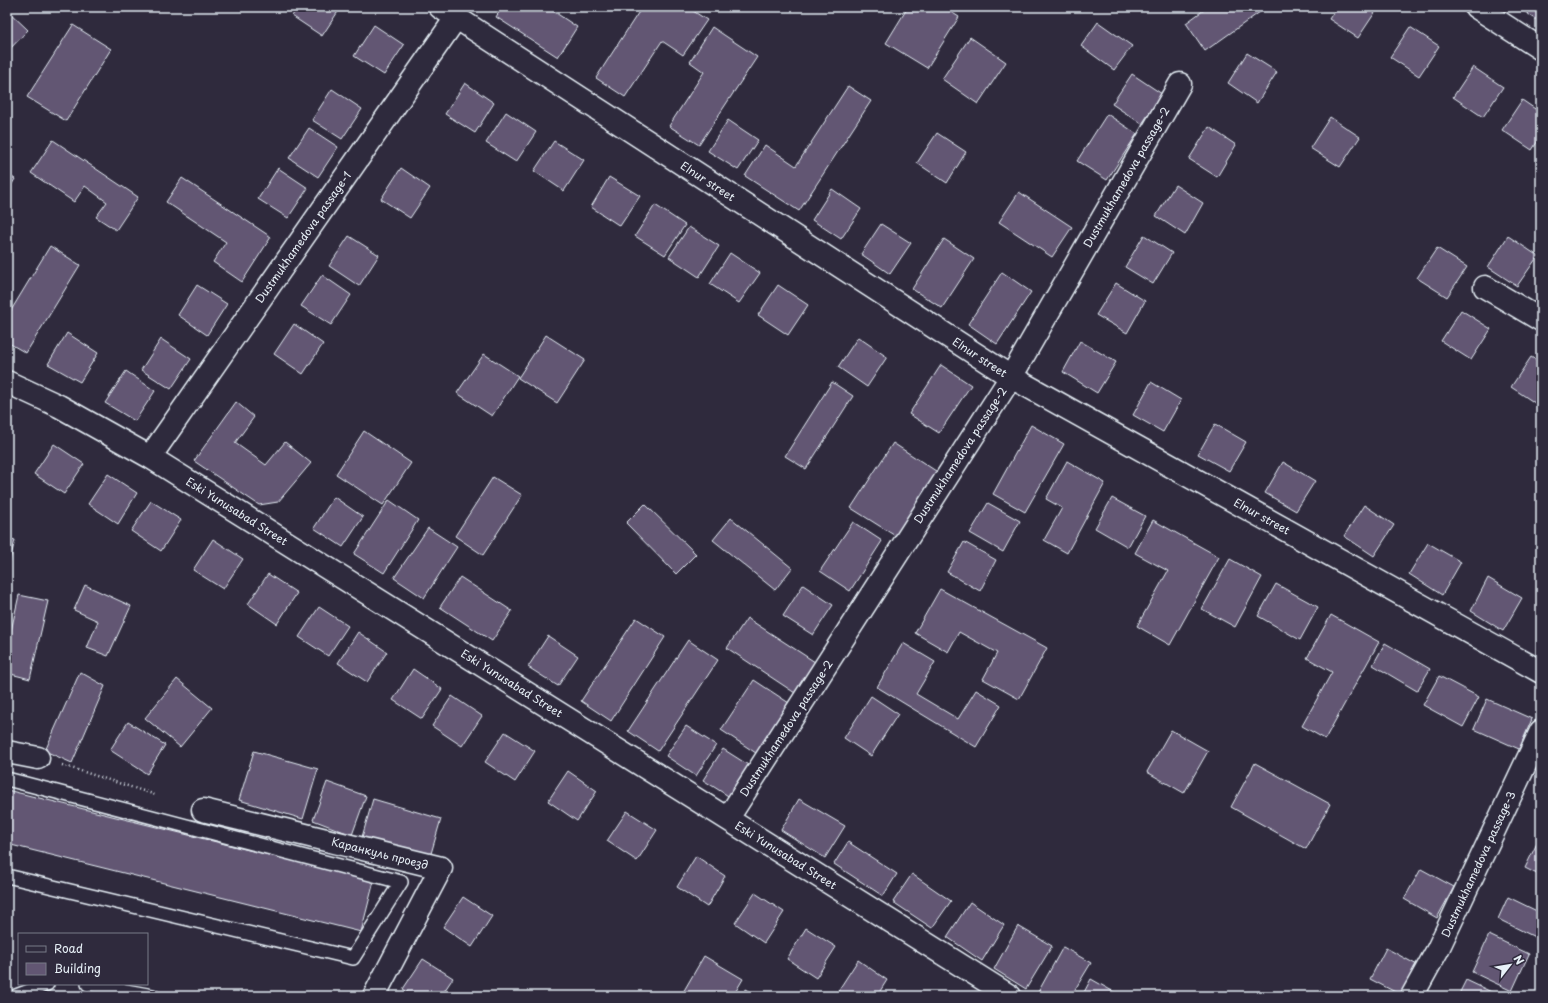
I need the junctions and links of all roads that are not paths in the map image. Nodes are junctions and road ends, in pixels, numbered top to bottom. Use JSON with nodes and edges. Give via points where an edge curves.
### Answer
{"nodes":[{"id":1,"x":1476,"y":7,"type":"edge"},
{"id":2,"x":448,"y":12,"type":"edge"},
{"id":3,"x":1541,"y":49,"type":"edge"},
{"id":4,"x":1180,"y":84,"type":"dead end"},
{"id":5,"x":1485,"y":287,"type":"dead end"},
{"id":6,"x":1541,"y":320,"type":"edge"},
{"id":7,"x":1011,"y":376,"type":"junction"},
{"id":8,"x":7,"y":382,"type":"edge"},
{"id":9,"x":150,"y":457,"type":"junction"},
{"id":10,"x":1541,"y":672,"type":"edge"},
{"id":11,"x":1541,"y":732,"type":"edge"},
{"id":12,"x":7,"y":752,"type":"edge"},
{"id":13,"x":38,"y":758,"type":"road end"},
{"id":14,"x":7,"y":779,"type":"edge"},
{"id":15,"x":203,"y":810,"type":"dead end"},
{"id":16,"x":728,"y":818,"type":"junction"},
{"id":17,"x":7,"y":876,"type":"edge"},
{"id":18,"x":44,"y":985,"type":"edge"},
{"id":19,"x":93,"y":985,"type":"edge"},
{"id":20,"x":16,"y":996,"type":"edge"},
{"id":21,"x":153,"y":996,"type":"edge"},
{"id":22,"x":374,"y":996,"type":"edge"},
{"id":23,"x":1010,"y":996,"type":"edge"},
{"id":24,"x":1412,"y":996,"type":"edge"}],
"edges":[{"from":1,"to":3,"type":"street"},
{"from":2,"to":7,"type":"street","name":"Elnur street"},
{"from":2,"to":9,"type":"street","name":"Dustmukhamedova passage-1"},
{"from":4,"to":7,"type":"street","name":"Dustmukhamedova passage-2"},
{"from":5,"to":6,"type":"street"},
{"from":7,"to":10,"type":"street","name":"Elnur street"},
{"from":7,"to":16,"type":"street","name":"Dustmukhamedova passage-2"},
{"from":8,"to":9,"type":"street","name":"Eski Yunusabad Street","via":[[59,406]]},
{"from":9,"to":16,"type":"street","name":"Eski Yunusabad Street"},
{"from":11,"to":24,"type":"street","name":"Dustmukhamedova passage-3","via":[[1438,949]]},
{"from":12,"to":13,"type":"street"},
{"from":14,"to":17,"type":"lane","via":[[401,882],[353,958]]},
{"from":15,"to":22,"type":"street","name":"Каранкуль проезд","via":[[441,868]]},
{"from":16,"to":23,"type":"street","name":"Eski Yunusabad Street"},
{"from":18,"to":20,"type":"lane"},
{"from":19,"to":21,"type":"lane"}]}
